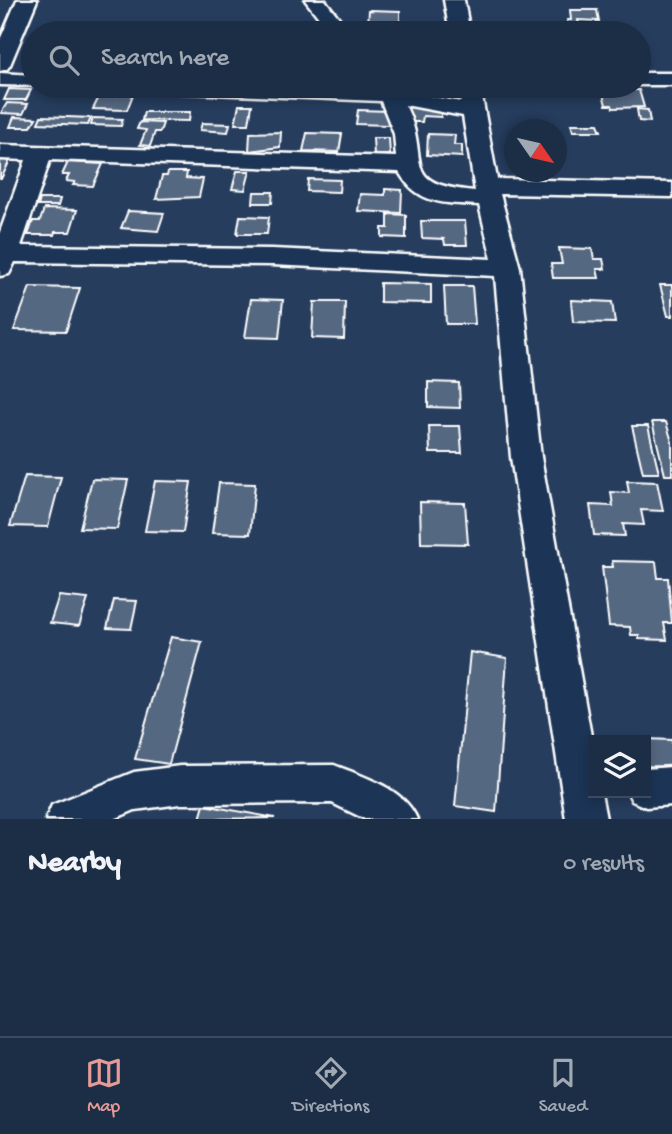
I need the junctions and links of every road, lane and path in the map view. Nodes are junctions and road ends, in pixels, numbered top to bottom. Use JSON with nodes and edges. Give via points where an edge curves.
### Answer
{"nodes":[{"id":1,"x":27,"y":0,"type":"edge"},
{"id":2,"x":315,"y":0,"type":"edge"},
{"id":3,"x":454,"y":0,"type":"edge"},
{"id":4,"x":332,"y":21,"type":"edge"},
{"id":5,"x":458,"y":21,"type":"edge"},
{"id":6,"x":0,"y":65,"type":"edge"},
{"id":7,"x":0,"y":79,"type":"edge"},
{"id":8,"x":651,"y":79,"type":"edge"},
{"id":9,"x":672,"y":79,"type":"edge"},
{"id":10,"x":21,"y":80,"type":"edge"},
{"id":11,"x":389,"y":98,"type":"edge"},
{"id":12,"x":471,"y":98,"type":"edge"},
{"id":13,"x":0,"y":152,"type":"edge"},
{"id":14,"x":40,"y":154,"type":"junction"},
{"id":15,"x":407,"y":165,"type":"junction"},
{"id":16,"x":672,"y":190,"type":"edge"},
{"id":17,"x":487,"y":193,"type":"junction"},
{"id":18,"x":3,"y":261,"type":"edge"},
{"id":19,"x":507,"y":268,"type":"junction"},
{"id":20,"x":672,"y":786,"type":"edge"},
{"id":21,"x":651,"y":788,"type":"edge"},
{"id":22,"x":587,"y":801,"type":"edge"},
{"id":23,"x":66,"y":819,"type":"edge"},
{"id":24,"x":397,"y":819,"type":"edge"}],
"edges":[{"from":1,"to":6,"type":"street"},
{"from":2,"to":4,"type":"street"},
{"from":3,"to":5,"type":"street"},
{"from":7,"to":10,"type":"street"},
{"from":8,"to":9,"type":"street"},
{"from":11,"to":15,"type":"street","via":[[410,145]]},
{"from":12,"to":17,"type":"street"},
{"from":13,"to":14,"type":"street"},
{"from":14,"to":15,"type":"street"},
{"from":14,"to":18,"type":"street"},
{"from":15,"to":17,"type":"street","via":[[418,184],[440,195]]},
{"from":16,"to":17,"type":"street"},
{"from":17,"to":19,"type":"street"},
{"from":18,"to":19,"type":"street","via":[[272,257]]},
{"from":19,"to":22,"type":"street","via":[[526,457]]},
{"from":20,"to":21,"type":"street"},
{"from":23,"to":24,"type":"street","via":[[134,791],[180,785],[334,784],[378,804]]}]}
